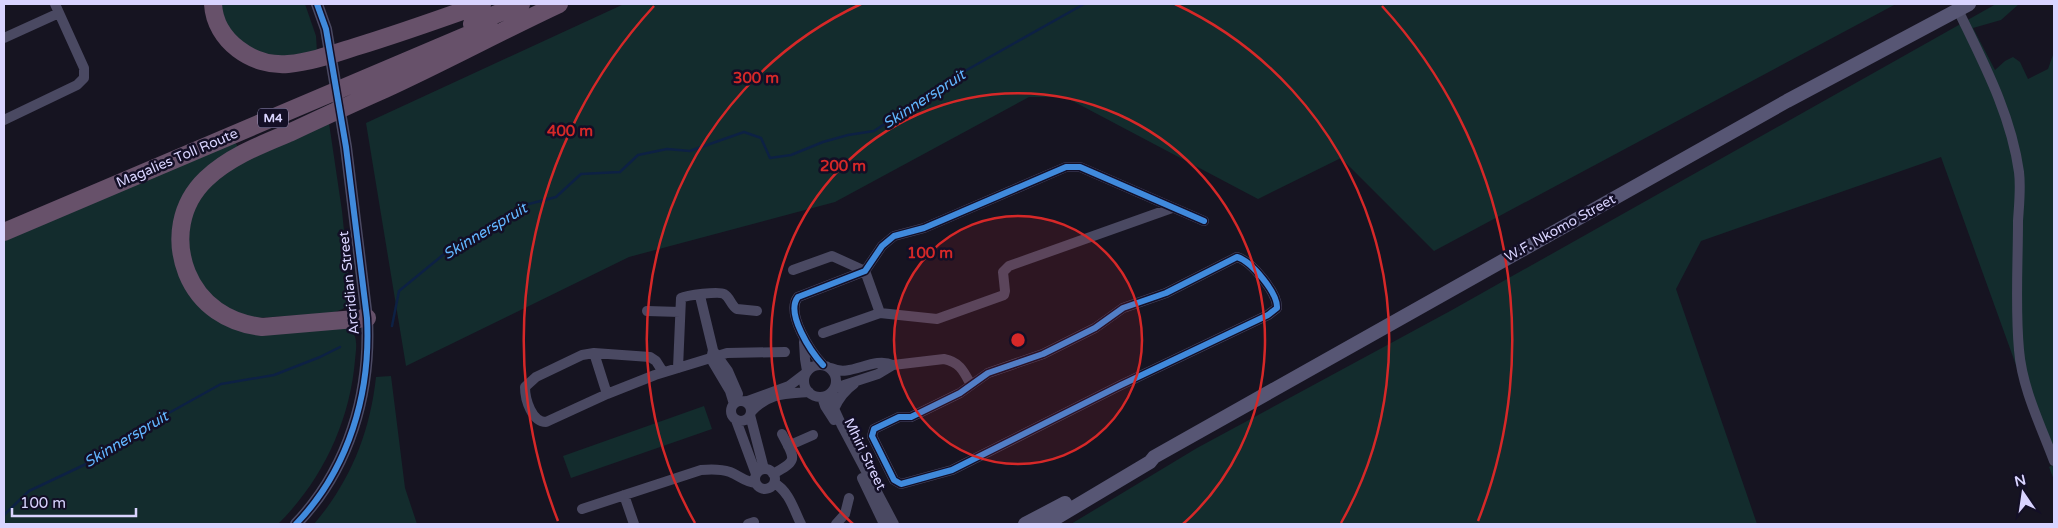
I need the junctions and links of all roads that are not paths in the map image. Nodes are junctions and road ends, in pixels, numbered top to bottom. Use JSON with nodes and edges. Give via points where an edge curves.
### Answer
{"nodes":[{"id":1,"x":214,"y":4,"type":"edge"},
{"id":2,"x":317,"y":4,"type":"edge"},
{"id":3,"x":324,"y":4,"type":"edge"},
{"id":4,"x":482,"y":4,"type":"edge"},
{"id":5,"x":521,"y":4,"type":"edge"},
{"id":6,"x":543,"y":4,"type":"edge"},
{"id":7,"x":559,"y":4,"type":"edge"},
{"id":8,"x":1963,"y":7,"type":"edge"},
{"id":9,"x":57,"y":8,"type":"edge"},
{"id":10,"x":325,"y":26,"type":"junction"},
{"id":11,"x":4,"y":38,"type":"edge"},
{"id":12,"x":4,"y":120,"type":"edge"},
{"id":13,"x":1172,"y":208,"type":"junction"},
{"id":14,"x":4,"y":221,"type":"edge"},
{"id":15,"x":1204,"y":221,"type":"dead end"},
{"id":16,"x":4,"y":232,"type":"edge"},
{"id":17,"x":792,"y":270,"type":"dead end"},
{"id":18,"x":866,"y":271,"type":"junction"},
{"id":19,"x":700,"y":296,"type":"junction"},
{"id":20,"x":647,"y":311,"type":"dead end"},
{"id":21,"x":757,"y":311,"type":"dead end"},
{"id":22,"x":680,"y":312,"type":"junction"},
{"id":23,"x":880,"y":312,"type":"junction"},
{"id":24,"x":367,"y":318,"type":"junction"},
{"id":25,"x":823,"y":333,"type":"dead end"},
{"id":26,"x":804,"y":339,"type":"junction"},
{"id":27,"x":785,"y":352,"type":"dead end"},
{"id":28,"x":594,"y":354,"type":"junction"},
{"id":29,"x":714,"y":355,"type":"junction"},
{"id":30,"x":893,"y":365,"type":"junction"},
{"id":31,"x":827,"y":366,"type":"junction"},
{"id":32,"x":678,"y":368,"type":"junction"},
{"id":33,"x":662,"y":372,"type":"junction"},
{"id":34,"x":807,"y":372,"type":"junction"},
{"id":35,"x":864,"y":379,"type":"junction"},
{"id":36,"x":971,"y":385,"type":"junction"},
{"id":37,"x":834,"y":390,"type":"junction"},
{"id":38,"x":809,"y":392,"type":"junction"},
{"id":39,"x":607,"y":394,"type":"junction"},
{"id":40,"x":822,"y":397,"type":"junction"},
{"id":41,"x":740,"y":402,"type":"junction"},
{"id":42,"x":834,"y":409,"type":"junction"},
{"id":43,"x":750,"y":414,"type":"junction"},
{"id":44,"x":736,"y":420,"type":"junction"},
{"id":45,"x":782,"y":434,"type":"dead end"},
{"id":46,"x":812,"y":435,"type":"dead end"},
{"id":47,"x":757,"y":442,"type":"junction"},
{"id":48,"x":746,"y":446,"type":"junction"},
{"id":49,"x":788,"y":446,"type":"junction"},
{"id":50,"x":1154,"y":457,"type":"junction"},
{"id":51,"x":2054,"y":461,"type":"edge"},
{"id":52,"x":765,"y":477,"type":"junction"},
{"id":53,"x":624,"y":495,"type":"junction"},
{"id":54,"x":850,"y":498,"type":"dead end"},
{"id":55,"x":582,"y":508,"type":"dead end"},
{"id":56,"x":296,"y":524,"type":"edge"},
{"id":57,"x":634,"y":524,"type":"edge"},
{"id":58,"x":800,"y":524,"type":"edge"},
{"id":59,"x":836,"y":524,"type":"edge"},
{"id":60,"x":884,"y":524,"type":"edge"},
{"id":61,"x":894,"y":524,"type":"edge"},
{"id":62,"x":1025,"y":524,"type":"edge"},
{"id":63,"x":1046,"y":524,"type":"edge"}],
"edges":[{"from":1,"to":4,"type":"highway","via":[[226,38],[239,51],[255,60],[287,64],[310,61]]},
{"from":2,"to":10,"type":"street","name":"Arcridian Street"},
{"from":3,"to":10,"type":"street","name":"Arcridian Street"},
{"from":5,"to":14,"type":"highway","name":"Magalies Toll Route","number":"M4"},
{"from":6,"to":16,"type":"highway","name":"Magalies Toll Route","number":"M4"},
{"from":7,"to":24,"type":"highway","via":[[388,88],[239,155],[206,179],[193,195],[184,212],[180,246],[189,279],[212,308],[246,325],[262,327]]},
{"from":8,"to":50,"type":"main road","name":"W.F. Nkomo Street","via":[[1787,101]]},
{"from":8,"to":51,"type":"street","via":[[2012,139],[2019,174],[2019,352]]},
{"from":9,"to":11,"type":"street"},
{"from":9,"to":12,"type":"street","via":[[84,68],[84,78],[77,86]]},
{"from":10,"to":24,"type":"street","name":"Arcridian Street","via":[[346,147]]},
{"from":13,"to":15,"type":"street"},
{"from":13,"to":18,"type":"street","via":[[1080,166],[1066,167],[924,228],[894,236],[882,246]]},
{"from":13,"to":23,"type":"street","via":[[1009,266],[1002,276],[1004,295],[936,319]]},
{"from":17,"to":18,"type":"street","via":[[832,256]]},
{"from":18,"to":23,"type":"street"},
{"from":18,"to":26,"type":"street","via":[[798,297],[794,310]]},
{"from":19,"to":21,"type":"street","via":[[711,292],[723,293],[736,309]]},
{"from":19,"to":22,"type":"street","via":[[681,298]]},
{"from":19,"to":29,"type":"street"},
{"from":20,"to":22,"type":"street"},
{"from":22,"to":32,"type":"street"},
{"from":23,"to":25,"type":"street"},
{"from":24,"to":56,"type":"street","name":"Arcridian Street","via":[[369,344],[356,421],[343,457],[323,490]]},
{"from":26,"to":31,"type":"street","via":[[814,355]]},
{"from":26,"to":34,"type":"street"},
{"from":27,"to":29,"type":"street"},
{"from":28,"to":33,"type":"street","via":[[650,357]]},
{"from":28,"to":39,"type":"street"},
{"from":28,"to":39,"type":"street","via":[[582,355],[536,377],[525,387],[525,395],[536,419],[546,422]]},
{"from":29,"to":32,"type":"street"},
{"from":29,"to":41,"type":"street"},
{"from":30,"to":31,"type":"street","via":[[878,361],[843,371]]},
{"from":30,"to":35,"type":"street"},
{"from":30,"to":36,"type":"street","via":[[952,360],[959,365]]},
{"from":31,"to":34,"type":"street","via":[[814,366]]},
{"from":31,"to":37,"type":"street","via":[[836,376]]},
{"from":32,"to":33,"type":"street"},
{"from":33,"to":39,"type":"street"},
{"from":34,"to":38,"type":"street","via":[[804,383]]},
{"from":34,"to":41,"type":"street","via":[[789,386]]},
{"from":35,"to":37,"type":"street"},
{"from":35,"to":42,"type":"street","via":[[846,389]]},
{"from":36,"to":36,"type":"street","via":[[988,373],[1043,354],[1085,334],[1123,308],[1166,293],[1237,257],[1247,261],[1273,292],[1277,302],[1277,308],[1268,315],[952,470],[901,484],[895,482],[872,436],[874,429],[900,417],[912,417]]},
{"from":37,"to":40,"type":"street"},
{"from":37,"to":42,"type":"street","name":"Mhiri Street","via":[[831,400]]},
{"from":38,"to":40,"type":"street"},
{"from":38,"to":43,"type":"street","via":[[780,394],[765,399]]},
{"from":40,"to":60,"type":"street","name":"Mhiri Street"},
{"from":41,"to":43,"type":"street","via":[[750,407]]},
{"from":41,"to":44,"type":"street","via":[[731,413]]},
{"from":42,"to":61,"type":"street","name":"Mhiri Street"},
{"from":43,"to":44,"type":"street","via":[[746,420]]},
{"from":43,"to":47,"type":"street"},
{"from":44,"to":48,"type":"street"},
{"from":45,"to":49,"type":"street"},
{"from":46,"to":49,"type":"street"},
{"from":47,"to":48,"type":"street"},
{"from":47,"to":52,"type":"street"},
{"from":48,"to":52,"type":"street"},
{"from":49,"to":52,"type":"street","via":[[792,454],[790,464]]},
{"from":50,"to":62,"type":"main road","name":"W.F. Nkomo Street"},
{"from":50,"to":63,"type":"main road","name":"W.F. Nkomo Street"},
{"from":52,"to":53,"type":"street","via":[[744,481],[731,472],[702,470]]},
{"from":52,"to":58,"type":"street","via":[[781,487]]},
{"from":53,"to":55,"type":"street"},
{"from":53,"to":57,"type":"street"},
{"from":54,"to":59,"type":"street","via":[[845,514]]}]}
